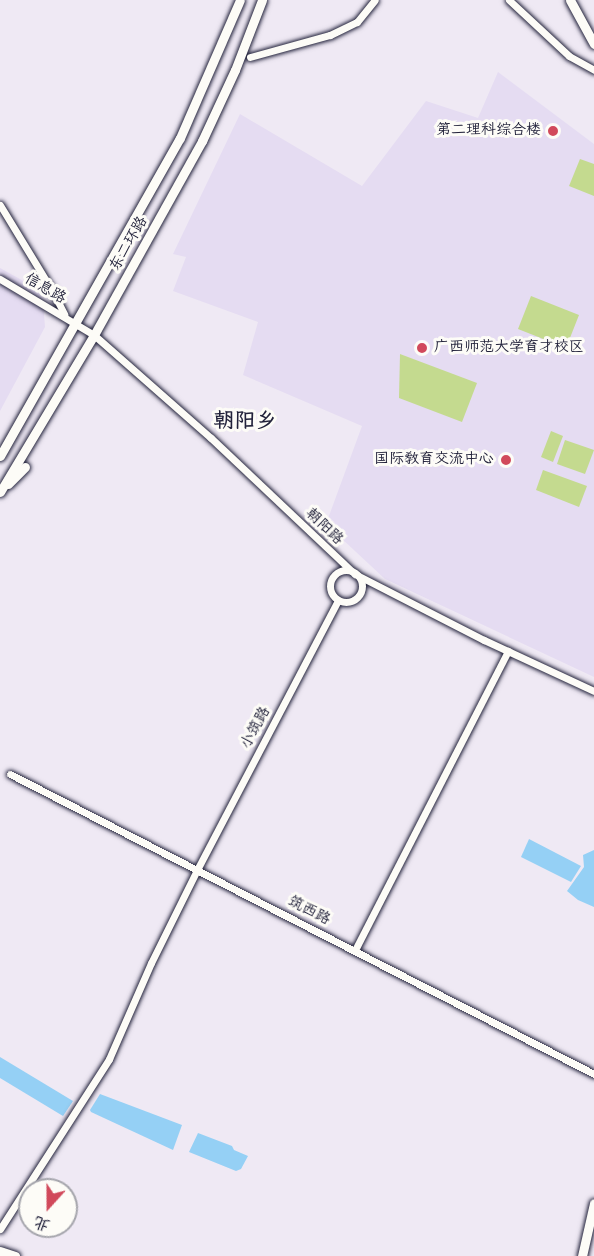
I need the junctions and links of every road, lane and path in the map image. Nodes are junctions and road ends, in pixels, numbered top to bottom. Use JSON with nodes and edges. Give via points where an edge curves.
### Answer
{"nodes":[{"id":1,"x":240,"y":0,"type":"edge"},
{"id":2,"x":262,"y":0,"type":"edge"},
{"id":3,"x":375,"y":0,"type":"edge"},
{"id":4,"x":509,"y":0,"type":"edge"},
{"id":5,"x":570,"y":0,"type":"edge"},
{"id":6,"x":594,"y":44,"type":"edge"},
{"id":7,"x":250,"y":57,"type":"dead end"},
{"id":8,"x":594,"y":70,"type":"edge"},
{"id":9,"x":0,"y":205,"type":"edge"},
{"id":10,"x":0,"y":279,"type":"edge"},
{"id":11,"x":64,"y":316,"type":"junction"},
{"id":12,"x":75,"y":323,"type":"junction"},
{"id":13,"x":94,"y":335,"type":"junction"},
{"id":14,"x":15,"y":428,"type":"junction"},
{"id":15,"x":0,"y":443,"type":"edge"},
{"id":16,"x":0,"y":456,"type":"edge"},
{"id":17,"x":25,"y":467,"type":"dead end"},
{"id":18,"x":1,"y":491,"type":"edge"},
{"id":19,"x":355,"y":573,"type":"junction"},
{"id":20,"x":338,"y":600,"type":"junction"},
{"id":21,"x":508,"y":651,"type":"junction"},
{"id":22,"x":594,"y":691,"type":"edge"},
{"id":23,"x":10,"y":774,"type":"dead end"},
{"id":24,"x":198,"y":868,"type":"junction"},
{"id":25,"x":355,"y":950,"type":"junction"},
{"id":26,"x":594,"y":1074,"type":"edge"},
{"id":27,"x":594,"y":1203,"type":"edge"},
{"id":28,"x":0,"y":1229,"type":"edge"},
{"id":29,"x":0,"y":1251,"type":"edge"},
{"id":30,"x":15,"y":1256,"type":"edge"},
{"id":31,"x":582,"y":1256,"type":"edge"}],
"edges":[{"from":1,"to":12,"type":"main road","name":"东二环路","via":[[180,138]]},
{"from":2,"to":13,"type":"main road","name":"东二环路","via":[[202,141]]},
{"from":3,"to":7,"type":"street","via":[[357,22],[330,35]]},
{"from":4,"to":8,"type":"street","via":[[569,56]]},
{"from":5,"to":6,"type":"main road"},
{"from":9,"to":11,"type":"street"},
{"from":10,"to":11,"type":"street","name":"信息路"},
{"from":11,"to":12,"type":"street","name":"信息路"},
{"from":12,"to":13,"type":"street","name":"朝阳路"},
{"from":12,"to":14,"type":"main road","name":"东二环路"},
{"from":13,"to":18,"type":"main road","name":"东二环路"},
{"from":13,"to":19,"type":"street","name":"朝阳路"},
{"from":14,"to":15,"type":"main road"},
{"from":14,"to":16,"type":"main road","name":"东二环路"},
{"from":17,"to":18,"type":"main road"},
{"from":19,"to":20,"type":"street","via":[[361,582],[357,597],[348,602]]},
{"from":19,"to":20,"type":"street","via":[[340,571],[332,577],[331,592]]},
{"from":19,"to":21,"type":"street","name":"朝阳路"},
{"from":20,"to":24,"type":"street","name":"小筑路"},
{"from":21,"to":22,"type":"street","name":"朝阳路"},
{"from":21,"to":25,"type":"street"},
{"from":23,"to":24,"type":"street","name":"筑西路"},
{"from":24,"to":25,"type":"street","name":"筑西路"},
{"from":24,"to":28,"type":"street","name":"小筑路","via":[[109,1059]]},
{"from":25,"to":26,"type":"street","name":"筑西路"},
{"from":27,"to":31,"type":"main road"},
{"from":29,"to":30,"type":"main road"}]}
